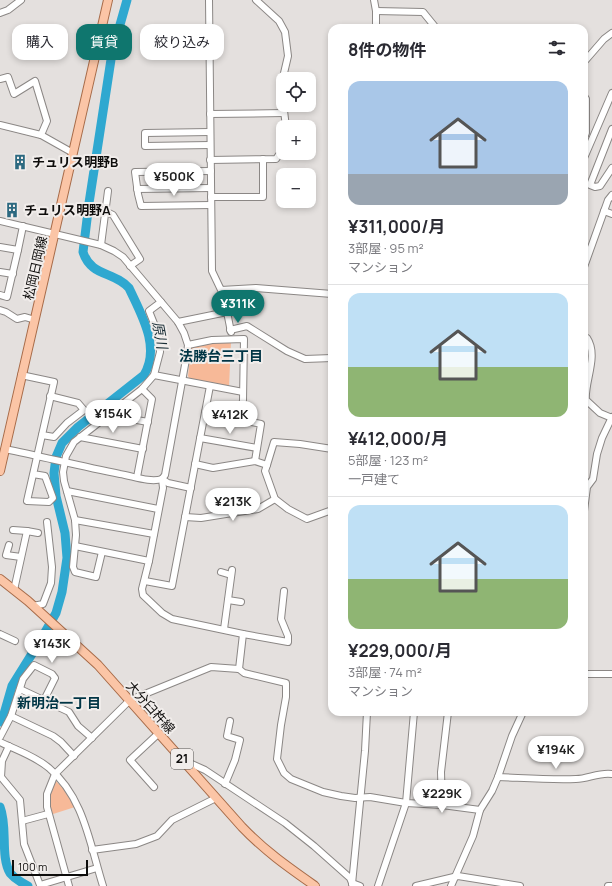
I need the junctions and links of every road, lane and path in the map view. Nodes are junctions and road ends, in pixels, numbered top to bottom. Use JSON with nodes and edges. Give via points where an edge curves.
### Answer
{"nodes":[{"id":1,"x":21,"y":0,"type":"edge"},
{"id":2,"x":108,"y":0,"type":"edge"},
{"id":3,"x":209,"y":0,"type":"edge"},
{"id":4,"x":256,"y":0,"type":"edge"},
{"id":5,"x":374,"y":0,"type":"edge"},
{"id":6,"x":376,"y":11,"type":"junction"},
{"id":7,"x":0,"y":13,"type":"edge"},
{"id":8,"x":376,"y":24,"type":"edge"},
{"id":9,"x":433,"y":24,"type":"edge"},
{"id":10,"x":612,"y":33,"type":"edge"},
{"id":11,"x":588,"y":57,"type":"edge"},
{"id":12,"x":0,"y":79,"type":"edge"},
{"id":13,"x":612,"y":93,"type":"edge"},
{"id":14,"x":284,"y":113,"type":"junction"},
{"id":15,"x":210,"y":114,"type":"junction"},
{"id":16,"x":285,"y":120,"type":"edge"},
{"id":17,"x":0,"y":125,"type":"edge"},
{"id":18,"x":612,"y":129,"type":"edge"},
{"id":19,"x":210,"y":132,"type":"junction"},
{"id":20,"x":41,"y":135,"type":"junction"},
{"id":21,"x":210,"y":145,"type":"junction"},
{"id":22,"x":588,"y":149,"type":"edge"},
{"id":23,"x":73,"y":153,"type":"junction"},
{"id":24,"x":276,"y":159,"type":"edge"},
{"id":25,"x":210,"y":160,"type":"junction"},
{"id":26,"x":263,"y":160,"type":"junction"},
{"id":27,"x":612,"y":168,"type":"edge"},
{"id":28,"x":211,"y":171,"type":"junction"},
{"id":29,"x":211,"y":188,"type":"junction"},
{"id":30,"x":137,"y":189,"type":"junction"},
{"id":31,"x":108,"y":191,"type":"dead end"},
{"id":32,"x":612,"y":196,"type":"edge"},
{"id":33,"x":211,"y":197,"type":"junction"},
{"id":34,"x":211,"y":205,"type":"junction"},
{"id":35,"x":106,"y":211,"type":"junction"},
{"id":36,"x":604,"y":211,"type":"junction"},
{"id":37,"x":612,"y":214,"type":"edge"},
{"id":38,"x":0,"y":221,"type":"edge"},
{"id":39,"x":23,"y":226,"type":"junction"},
{"id":40,"x":55,"y":234,"type":"junction"},
{"id":41,"x":101,"y":245,"type":"junction"},
{"id":42,"x":0,"y":247,"type":"edge"},
{"id":43,"x":18,"y":250,"type":"junction"},
{"id":44,"x":588,"y":256,"type":"edge"},
{"id":45,"x":130,"y":266,"type":"junction"},
{"id":46,"x":0,"y":272,"type":"edge"},
{"id":47,"x":12,"y":274,"type":"junction"},
{"id":48,"x":328,"y":294,"type":"edge"},
{"id":49,"x":0,"y":295,"type":"edge"},
{"id":50,"x":161,"y":302,"type":"junction"},
{"id":51,"x":0,"y":310,"type":"edge"},
{"id":52,"x":35,"y":320,"type":"junction"},
{"id":53,"x":178,"y":322,"type":"junction"},
{"id":54,"x":230,"y":330,"type":"junction"},
{"id":55,"x":232,"y":340,"type":"junction"},
{"id":56,"x":588,"y":340,"type":"edge"},
{"id":57,"x":188,"y":345,"type":"junction"},
{"id":58,"x":328,"y":358,"type":"edge"},
{"id":59,"x":21,"y":375,"type":"junction"},
{"id":60,"x":154,"y":375,"type":"junction"},
{"id":61,"x":183,"y":380,"type":"junction"},
{"id":62,"x":588,"y":383,"type":"edge"},
{"id":63,"x":210,"y":386,"type":"junction"},
{"id":64,"x":142,"y":389,"type":"junction"},
{"id":65,"x":243,"y":392,"type":"junction"},
{"id":66,"x":50,"y":396,"type":"junction"},
{"id":67,"x":588,"y":402,"type":"edge"},
{"id":68,"x":205,"y":412,"type":"junction"},
{"id":69,"x":109,"y":415,"type":"junction"},
{"id":70,"x":612,"y":418,"type":"edge"},
{"id":71,"x":240,"y":419,"type":"junction"},
{"id":72,"x":148,"y":422,"type":"junction"},
{"id":73,"x":42,"y":435,"type":"junction"},
{"id":74,"x":80,"y":438,"type":"junction"},
{"id":75,"x":200,"y":438,"type":"junction"},
{"id":76,"x":257,"y":448,"type":"junction"},
{"id":77,"x":328,"y":448,"type":"edge"},
{"id":78,"x":5,"y":449,"type":"junction"},
{"id":79,"x":143,"y":449,"type":"junction"},
{"id":80,"x":37,"y":456,"type":"junction"},
{"id":81,"x":255,"y":461,"type":"junction"},
{"id":82,"x":62,"y":462,"type":"junction"},
{"id":83,"x":195,"y":464,"type":"junction"},
{"id":84,"x":268,"y":465,"type":"junction"},
{"id":85,"x":0,"y":471,"type":"edge"},
{"id":86,"x":33,"y":474,"type":"junction"},
{"id":87,"x":137,"y":477,"type":"junction"},
{"id":88,"x":162,"y":479,"type":"junction"},
{"id":89,"x":588,"y":484,"type":"edge"},
{"id":90,"x":191,"y":488,"type":"junction"},
{"id":91,"x":67,"y":491,"type":"junction"},
{"id":92,"x":275,"y":499,"type":"junction"},
{"id":93,"x":158,"y":508,"type":"junction"},
{"id":94,"x":328,"y":511,"type":"edge"},
{"id":95,"x":185,"y":517,"type":"junction"},
{"id":96,"x":75,"y":520,"type":"junction"},
{"id":97,"x":47,"y":522,"type":"dead end"},
{"id":98,"x":13,"y":530,"type":"dead end"},
{"id":99,"x":27,"y":531,"type":"junction"},
{"id":100,"x":38,"y":533,"type":"dead end"},
{"id":101,"x":154,"y":534,"type":"junction"},
{"id":102,"x":8,"y":545,"type":"dead end"},
{"id":103,"x":75,"y":546,"type":"junction"},
{"id":104,"x":102,"y":552,"type":"junction"},
{"id":105,"x":21,"y":557,"type":"junction"},
{"id":106,"x":149,"y":561,"type":"junction"},
{"id":107,"x":221,"y":572,"type":"dead end"},
{"id":108,"x":0,"y":579,"type":"edge"},
{"id":109,"x":145,"y":581,"type":"junction"},
{"id":110,"x":14,"y":590,"type":"junction"},
{"id":111,"x":284,"y":591,"type":"dead end"},
{"id":112,"x":228,"y":600,"type":"junction"},
{"id":113,"x":241,"y":602,"type":"dead end"},
{"id":114,"x":33,"y":606,"type":"junction"},
{"id":115,"x":224,"y":629,"type":"junction"},
{"id":116,"x":0,"y":634,"type":"edge"},
{"id":117,"x":243,"y":634,"type":"junction"},
{"id":118,"x":15,"y":641,"type":"dead end"},
{"id":119,"x":239,"y":669,"type":"junction"},
{"id":120,"x":588,"y":674,"type":"edge"},
{"id":121,"x":612,"y":674,"type":"edge"},
{"id":122,"x":20,"y":688,"type":"junction"},
{"id":123,"x":44,"y":700,"type":"junction"},
{"id":124,"x":130,"y":700,"type":"junction"},
{"id":125,"x":10,"y":716,"type":"junction"},
{"id":126,"x":367,"y":716,"type":"edge"},
{"id":127,"x":414,"y":716,"type":"edge"},
{"id":128,"x":448,"y":716,"type":"edge"},
{"id":129,"x":521,"y":716,"type":"edge"},
{"id":130,"x":230,"y":721,"type":"dead end"},
{"id":131,"x":159,"y":733,"type":"junction"},
{"id":132,"x":0,"y":737,"type":"edge"},
{"id":133,"x":92,"y":738,"type":"junction"},
{"id":134,"x":0,"y":742,"type":"edge"},
{"id":135,"x":9,"y":746,"type":"junction"},
{"id":136,"x":74,"y":756,"type":"junction"},
{"id":137,"x":182,"y":759,"type":"junction"},
{"id":138,"x":55,"y":774,"type":"junction"},
{"id":139,"x":612,"y":774,"type":"edge"},
{"id":140,"x":498,"y":777,"type":"junction"},
{"id":141,"x":225,"y":784,"type":"junction"},
{"id":142,"x":154,"y":787,"type":"dead end"},
{"id":143,"x":360,"y":797,"type":"junction"},
{"id":144,"x":216,"y":798,"type":"junction"},
{"id":145,"x":406,"y":803,"type":"junction"},
{"id":146,"x":442,"y":805,"type":"junction"},
{"id":147,"x":480,"y":810,"type":"junction"},
{"id":148,"x":48,"y":814,"type":"junction"},
{"id":149,"x":22,"y":821,"type":"junction"},
{"id":150,"x":92,"y":850,"type":"junction"},
{"id":151,"x":97,"y":868,"type":"junction"},
{"id":152,"x":454,"y":877,"type":"junction"},
{"id":153,"x":67,"y":878,"type":"junction"},
{"id":154,"x":352,"y":884,"type":"edge"},
{"id":155,"x":70,"y":886,"type":"edge"},
{"id":156,"x":103,"y":886,"type":"edge"},
{"id":157,"x":316,"y":886,"type":"edge"},
{"id":158,"x":360,"y":886,"type":"edge"},
{"id":159,"x":378,"y":886,"type":"edge"},
{"id":160,"x":416,"y":886,"type":"edge"},
{"id":161,"x":451,"y":886,"type":"edge"},
{"id":162,"x":520,"y":886,"type":"edge"},
{"id":163,"x":608,"y":886,"type":"edge"},
{"id":164,"x":612,"y":886,"type":"edge"}],
"edges":[{"from":1,"to":7,"type":"street"},
{"from":2,"to":23,"type":"main road","name":"松岡日岡線"},
{"from":3,"to":15,"type":"street"},
{"from":4,"to":14,"type":"street","via":[[279,21],[285,32],[288,56],[280,86]]},
{"from":5,"to":6,"type":"street"},
{"from":6,"to":8,"type":"street"},
{"from":6,"to":9,"type":"street","via":[[423,12]]},
{"from":10,"to":11,"type":"street"},
{"from":12,"to":20,"type":"street","via":[[8,77],[14,94],[35,81],[47,121]]},
{"from":13,"to":22,"type":"street"},
{"from":14,"to":15,"type":"street"},
{"from":14,"to":16,"type":"street"},
{"from":15,"to":19,"type":"street"},
{"from":17,"to":20,"type":"street"},
{"from":18,"to":27,"type":"street","via":[[590,185],[600,186]]},
{"from":19,"to":21,"type":"street"},
{"from":19,"to":21,"type":"street","via":[[145,133],[145,146]]},
{"from":20,"to":23,"type":"street"},
{"from":21,"to":25,"type":"street"},
{"from":23,"to":40,"type":"main road","name":"松岡日岡線"},
{"from":24,"to":26,"type":"street"},
{"from":25,"to":26,"type":"street"},
{"from":25,"to":28,"type":"street"},
{"from":26,"to":33,"type":"street","via":[[263,196]]},
{"from":28,"to":29,"type":"street"},
{"from":28,"to":30,"type":"street","via":[[135,172]]},
{"from":29,"to":30,"type":"street"},
{"from":29,"to":33,"type":"street"},
{"from":30,"to":34,"type":"street","via":[[142,206]]},
{"from":31,"to":35,"type":"street"},
{"from":32,"to":36,"type":"street"},
{"from":33,"to":34,"type":"street"},
{"from":34,"to":48,"type":"street","via":[[212,271],[221,290],[256,288]]},
{"from":35,"to":41,"type":"street"},
{"from":35,"to":45,"type":"street","via":[[113,214],[140,260]]},
{"from":36,"to":37,"type":"street"},
{"from":36,"to":44,"type":"street"},
{"from":38,"to":39,"type":"street"},
{"from":39,"to":40,"type":"street"},
{"from":39,"to":43,"type":"street"},
{"from":40,"to":41,"type":"street"},
{"from":40,"to":52,"type":"main road","name":"松岡日岡線"},
{"from":41,"to":45,"type":"street","via":[[123,257]]},
{"from":42,"to":43,"type":"street"},
{"from":43,"to":47,"type":"street"},
{"from":45,"to":50,"type":"street"},
{"from":46,"to":47,"type":"street"},
{"from":47,"to":49,"type":"street","via":[[7,297]]},
{"from":50,"to":53,"type":"street"},
{"from":50,"to":60,"type":"street","via":[[149,311],[160,344]]},
{"from":51,"to":52,"type":"street","via":[[17,319],[25,317]]},
{"from":52,"to":59,"type":"main road","name":"松岡日岡線"},
{"from":53,"to":54,"type":"street","via":[[227,312]]},
{"from":53,"to":57,"type":"street"},
{"from":54,"to":55,"type":"street"},
{"from":54,"to":58,"type":"street","via":[[247,326],[305,359]]},
{"from":55,"to":57,"type":"street","via":[[212,340]]},
{"from":55,"to":65,"type":"street","via":[[244,339]]},
{"from":56,"to":62,"type":"street","via":[[591,347],[591,364]]},
{"from":57,"to":61,"type":"street"},
{"from":59,"to":66,"type":"street","via":[[54,382]]},
{"from":59,"to":78,"type":"main road","name":"松岡日岡線"},
{"from":60,"to":61,"type":"street"},
{"from":60,"to":64,"type":"street"},
{"from":61,"to":63,"type":"street"},
{"from":61,"to":88,"type":"street","via":[[165,476]]},
{"from":63,"to":65,"type":"street"},
{"from":63,"to":68,"type":"street"},
{"from":64,"to":69,"type":"street"},
{"from":64,"to":72,"type":"street","via":[[152,399]]},
{"from":65,"to":71,"type":"street"},
{"from":66,"to":73,"type":"street"},
{"from":66,"to":73,"type":"street","via":[[78,403],[84,410],[54,437]]},
{"from":67,"to":70,"type":"street","via":[[600,413]]},
{"from":68,"to":71,"type":"street"},
{"from":68,"to":75,"type":"street"},
{"from":69,"to":72,"type":"street"},
{"from":69,"to":74,"type":"street"},
{"from":70,"to":89,"type":"street","via":[[600,444],[593,479]]},
{"from":71,"to":76,"type":"street","via":[[261,424]]},
{"from":72,"to":79,"type":"street"},
{"from":73,"to":80,"type":"street"},
{"from":74,"to":79,"type":"street"},
{"from":74,"to":82,"type":"street"},
{"from":75,"to":76,"type":"street"},
{"from":75,"to":83,"type":"street"},
{"from":76,"to":81,"type":"street"},
{"from":77,"to":84,"type":"street","via":[[274,442]]},
{"from":78,"to":80,"type":"street"},
{"from":78,"to":85,"type":"main road","name":"松岡日岡線"},
{"from":79,"to":87,"type":"street"},
{"from":80,"to":82,"type":"street"},
{"from":80,"to":86,"type":"street"},
{"from":81,"to":83,"type":"street","via":[[213,468]]},
{"from":81,"to":84,"type":"street"},
{"from":82,"to":87,"type":"street"},
{"from":82,"to":91,"type":"street"},
{"from":83,"to":90,"type":"street"},
{"from":84,"to":92,"type":"street","via":[[265,471]]},
{"from":86,"to":86,"type":"street","via":[[27,501],[49,502],[53,498],[45,476]]},
{"from":87,"to":88,"type":"street"},
{"from":88,"to":90,"type":"street","via":[[168,483]]},
{"from":88,"to":93,"type":"street","via":[[163,488]]},
{"from":90,"to":95,"type":"street"},
{"from":91,"to":93,"type":"street"},
{"from":91,"to":96,"type":"street"},
{"from":92,"to":94,"type":"street","via":[[307,519]]},
{"from":92,"to":95,"type":"street","via":[[258,509],[201,518]]},
{"from":93,"to":101,"type":"street"},
{"from":95,"to":109,"type":"street","via":[[172,586]]},
{"from":96,"to":101,"type":"street"},
{"from":96,"to":103,"type":"street"},
{"from":97,"to":114,"type":"street","via":[[52,567],[51,583],[43,604]]},
{"from":98,"to":99,"type":"street"},
{"from":99,"to":100,"type":"street"},
{"from":99,"to":105,"type":"street"},
{"from":101,"to":106,"type":"street"},
{"from":102,"to":105,"type":"street","via":[[6,555]]},
{"from":103,"to":104,"type":"street"},
{"from":103,"to":104,"type":"street","via":[[75,572],[96,577]]},
{"from":104,"to":106,"type":"street"},
{"from":105,"to":110,"type":"street"},
{"from":106,"to":109,"type":"street"},
{"from":107,"to":112,"type":"street","via":[[231,572]]},
{"from":108,"to":110,"type":"main road","name":"大分臼杵線","number":"21"},
{"from":109,"to":115,"type":"street","via":[[143,595],[172,619]]},
{"from":110,"to":114,"type":"main road","name":"大分臼杵線","number":"21"},
{"from":111,"to":117,"type":"street","via":[[281,619],[288,642]]},
{"from":112,"to":113,"type":"street"},
{"from":112,"to":115,"type":"street"},
{"from":114,"to":124,"type":"main road","name":"大分臼杵線","number":"21","via":[[98,665]]},
{"from":115,"to":117,"type":"street"},
{"from":116,"to":118,"type":"street"},
{"from":117,"to":119,"type":"street"},
{"from":119,"to":124,"type":"street","via":[[211,667]]},
{"from":119,"to":143,"type":"street","via":[[244,673],[286,683],[277,758],[284,773],[323,792]]},
{"from":120,"to":121,"type":"street"},
{"from":122,"to":123,"type":"street"},
{"from":122,"to":123,"type":"street","via":[[24,676],[34,665],[52,674],[55,678]]},
{"from":122,"to":125,"type":"street"},
{"from":123,"to":133,"type":"street","via":[[69,712],[78,726]]},
{"from":124,"to":131,"type":"main road","name":"大分臼杵線","number":"21"},
{"from":124,"to":133,"type":"street"},
{"from":125,"to":132,"type":"street"},
{"from":125,"to":136,"type":"street","via":[[53,736]]},
{"from":126,"to":143,"type":"street"},
{"from":127,"to":145,"type":"street"},
{"from":128,"to":146,"type":"street","via":[[442,772]]},
{"from":129,"to":140,"type":"street"},
{"from":130,"to":141,"type":"street","via":[[227,736],[240,740]]},
{"from":131,"to":137,"type":"main road","name":"大分臼杵線","number":"21"},
{"from":131,"to":142,"type":"street","via":[[130,760]]},
{"from":133,"to":136,"type":"street"},
{"from":134,"to":135,"type":"street"},
{"from":135,"to":138,"type":"street","via":[[35,759]]},
{"from":135,"to":149,"type":"street","via":[[2,761],[1,776],[19,798]]},
{"from":136,"to":138,"type":"street"},
{"from":137,"to":141,"type":"street","via":[[205,770]]},
{"from":137,"to":144,"type":"main road","name":"大分臼杵線","number":"21"},
{"from":138,"to":148,"type":"street","via":[[46,794]]},
{"from":138,"to":150,"type":"street","via":[[73,796],[83,817]]},
{"from":139,"to":140,"type":"street","via":[[576,779]]},
{"from":140,"to":147,"type":"street"},
{"from":141,"to":154,"type":"street","via":[[314,846],[350,878]]},
{"from":143,"to":145,"type":"street"},
{"from":143,"to":154,"type":"street"},
{"from":144,"to":150,"type":"street","via":[[172,820],[157,836],[136,844]]},
{"from":144,"to":157,"type":"main road","name":"大分臼杵線","number":"21","via":[[261,847]]},
{"from":145,"to":146,"type":"street"},
{"from":145,"to":159,"type":"street"},
{"from":146,"to":147,"type":"street"},
{"from":147,"to":152,"type":"street","via":[[473,836]]},
{"from":148,"to":149,"type":"street"},
{"from":148,"to":153,"type":"street"},
{"from":149,"to":153,"type":"street","via":[[24,844],[40,885]]},
{"from":150,"to":151,"type":"street"},
{"from":151,"to":153,"type":"street"},
{"from":151,"to":156,"type":"street"},
{"from":152,"to":160,"type":"street"},
{"from":152,"to":161,"type":"street"},
{"from":152,"to":162,"type":"street"},
{"from":153,"to":155,"type":"street"},
{"from":154,"to":158,"type":"street"},
{"from":163,"to":164,"type":"street"}]}
